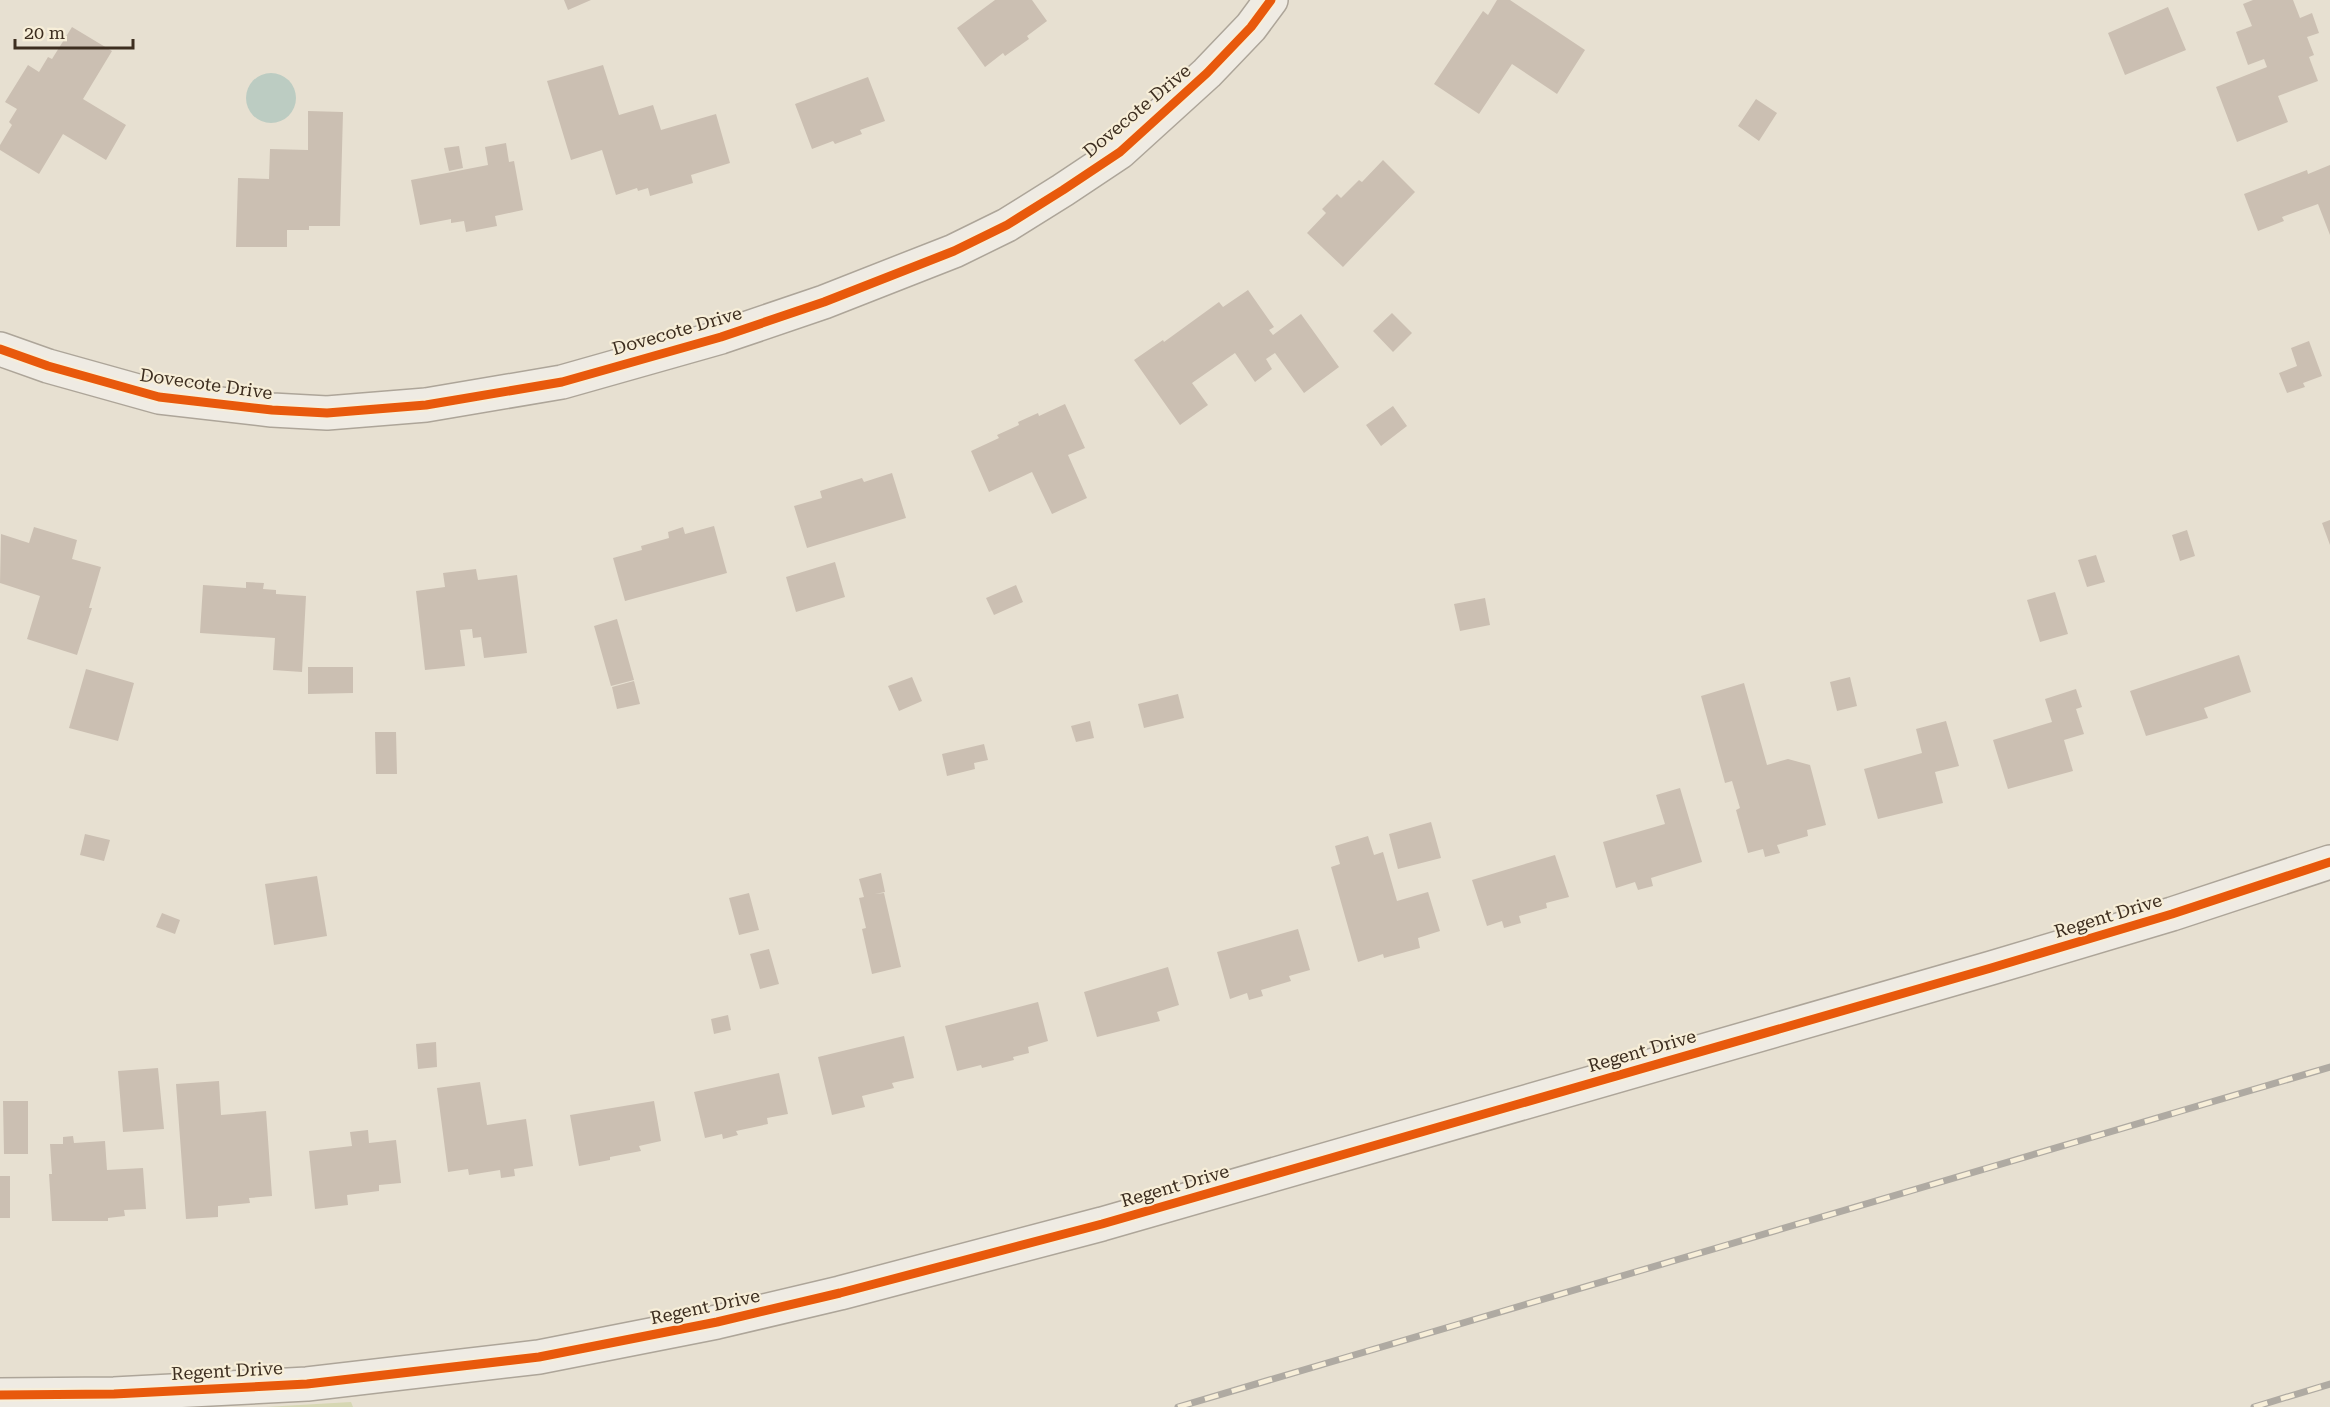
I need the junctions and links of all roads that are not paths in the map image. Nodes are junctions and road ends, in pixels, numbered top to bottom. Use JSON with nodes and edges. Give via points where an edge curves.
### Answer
{"nodes":[{"id":1,"x":1271,"y":0,"type":"edge"},
{"id":2,"x":0,"y":349,"type":"edge"},
{"id":3,"x":2330,"y":862,"type":"edge"},
{"id":4,"x":0,"y":1395,"type":"edge"}],
"edges":[{"from":1,"to":2,"type":"street","name":"Dovecote Drive","via":[[1207,73],[1120,152],[1064,190],[954,251],[721,338],[573,378],[426,405],[327,413],[159,397]]},
{"from":3,"to":4,"type":"street","name":"Regent Drive","via":[[1992,968],[1114,1221],[728,1319],[539,1357],[307,1384]]}]}
